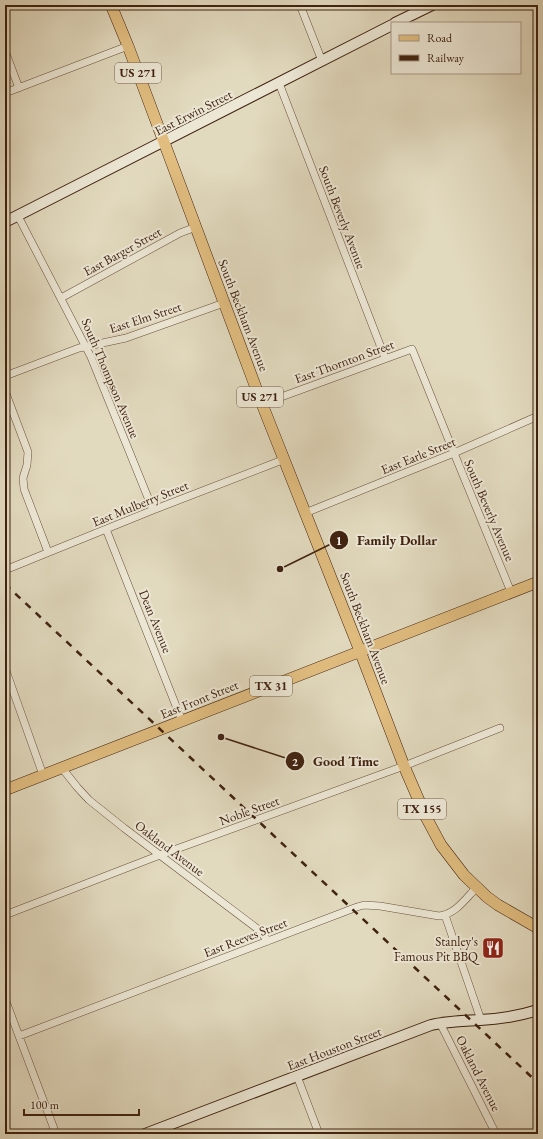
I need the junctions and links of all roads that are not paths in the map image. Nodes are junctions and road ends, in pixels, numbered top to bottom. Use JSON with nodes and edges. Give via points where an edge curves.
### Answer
{"nodes":[{"id":1,"x":111,"y":5,"type":"edge"},
{"id":2,"x":300,"y":5,"type":"edge"},
{"id":3,"x":432,"y":5,"type":"edge"},
{"id":4,"x":398,"y":22,"type":"edge"},
{"id":5,"x":391,"y":26,"type":"edge"},
{"id":6,"x":128,"y":46,"type":"junction"},
{"id":7,"x":5,"y":51,"type":"edge"},
{"id":8,"x":322,"y":61,"type":"junction"},
{"id":9,"x":279,"y":83,"type":"junction"},
{"id":10,"x":19,"y":88,"type":"junction"},
{"id":11,"x":5,"y":93,"type":"edge"},
{"id":12,"x":163,"y":141,"type":"junction"},
{"id":13,"x":18,"y":216,"type":"junction"},
{"id":14,"x":5,"y":222,"type":"edge"},
{"id":15,"x":196,"y":227,"type":"junction"},
{"id":16,"x":61,"y":298,"type":"junction"},
{"id":17,"x":224,"y":303,"type":"junction"},
{"id":18,"x":86,"y":346,"type":"junction"},
{"id":19,"x":412,"y":349,"type":"joint"},
{"id":20,"x":385,"y":358,"type":"junction"},
{"id":21,"x":5,"y":376,"type":"edge"},
{"id":22,"x":5,"y":391,"type":"edge"},
{"id":23,"x":262,"y":404,"type":"junction"},
{"id":24,"x":538,"y":416,"type":"edge"},
{"id":25,"x":454,"y":453,"type":"junction"},
{"id":26,"x":285,"y":460,"type":"junction"},
{"id":27,"x":153,"y":510,"type":"junction"},
{"id":28,"x":305,"y":513,"type":"junction"},
{"id":29,"x":106,"y":529,"type":"junction"},
{"id":30,"x":48,"y":552,"type":"junction"},
{"id":31,"x":5,"y":570,"type":"edge"},
{"id":32,"x":538,"y":582,"type":"edge"},
{"id":33,"x":511,"y":592,"type":"junction"},
{"id":34,"x":360,"y":651,"type":"junction"},
{"id":35,"x":5,"y":668,"type":"edge"},
{"id":36,"x":182,"y":721,"type":"junction"},
{"id":37,"x":500,"y":728,"type":"dead end"},
{"id":38,"x":404,"y":766,"type":"junction"},
{"id":39,"x":62,"y":768,"type":"junction"},
{"id":40,"x":43,"y":776,"type":"junction"},
{"id":41,"x":5,"y":790,"type":"edge"},
{"id":42,"x":160,"y":854,"type":"junction"},
{"id":43,"x":476,"y":887,"type":"junction"},
{"id":44,"x":5,"y":915,"type":"edge"},
{"id":45,"x":445,"y":915,"type":"junction"},
{"id":46,"x":538,"y":928,"type":"edge"},
{"id":47,"x":268,"y":941,"type":"junction"},
{"id":48,"x":5,"y":999,"type":"edge"},
{"id":49,"x":538,"y":1010,"type":"edge"},
{"id":50,"x":481,"y":1020,"type":"junction"},
{"id":51,"x":440,"y":1023,"type":"junction"},
{"id":52,"x":19,"y":1036,"type":"junction"},
{"id":53,"x":297,"y":1076,"type":"junction"},
{"id":54,"x":160,"y":1131,"type":"edge"},
{"id":55,"x":56,"y":1134,"type":"edge"},
{"id":56,"x":145,"y":1134,"type":"edge"},
{"id":57,"x":320,"y":1134,"type":"edge"},
{"id":58,"x":496,"y":1134,"type":"edge"}],
"edges":[{"from":1,"to":6,"type":"main road","number":"US 271"},
{"from":2,"to":8,"type":"street"},
{"from":3,"to":4,"type":"main road"},
{"from":5,"to":8,"type":"main road","name":"East Erwin Street"},
{"from":6,"to":10,"type":"street"},
{"from":6,"to":12,"type":"main road","number":"US 271"},
{"from":7,"to":10,"type":"street"},
{"from":8,"to":9,"type":"main road","name":"East Erwin Street"},
{"from":9,"to":12,"type":"main road","name":"East Erwin Street"},
{"from":9,"to":20,"type":"street","name":"South Beverly Avenue"},
{"from":10,"to":11,"type":"street"},
{"from":12,"to":13,"type":"main road","name":"East Erwin Street"},
{"from":12,"to":15,"type":"main road","name":"South Beckham Avenue","number":"US 271"},
{"from":13,"to":14,"type":"main road","name":"East Erwin Street"},
{"from":13,"to":16,"type":"street","name":"South Thompson Avenue"},
{"from":15,"to":16,"type":"street","name":"East Barger Street","via":[[180,233]]},
{"from":15,"to":17,"type":"main road","name":"South Beckham Avenue","number":"US 271"},
{"from":16,"to":18,"type":"street","name":"South Thompson Avenue"},
{"from":17,"to":18,"type":"street","name":"East Elm Street","via":[[126,338]]},
{"from":17,"to":23,"type":"main road","name":"South Beckham Avenue","number":"US 271"},
{"from":18,"to":21,"type":"street","name":"East Elm Street"},
{"from":18,"to":27,"type":"street","name":"South Thompson Avenue"},
{"from":19,"to":20,"type":"street","name":"East Thornton Street"},
{"from":19,"to":25,"type":"street","name":"South Beverly Avenue"},
{"from":20,"to":23,"type":"street","name":"East Thornton Street"},
{"from":22,"to":30,"type":"street","via":[[28,452],[23,478],[24,489]]},
{"from":23,"to":26,"type":"main road","name":"South Beckham Avenue","number":"US 271"},
{"from":24,"to":25,"type":"street","name":"East Earle Street"},
{"from":25,"to":28,"type":"street","name":"East Earle Street"},
{"from":25,"to":33,"type":"street","name":"South Beverly Avenue"},
{"from":26,"to":27,"type":"street","name":"East Mulberry Street"},
{"from":26,"to":28,"type":"main road","name":"South Beckham Avenue","number":"US 271"},
{"from":27,"to":29,"type":"street","name":"East Mulberry Street"},
{"from":28,"to":34,"type":"main road","name":"South Beckham Avenue","number":"US 271"},
{"from":29,"to":30,"type":"street","name":"East Mulberry Street"},
{"from":29,"to":36,"type":"street","name":"Dean Avenue"},
{"from":30,"to":31,"type":"street","name":"East Mulberry Street"},
{"from":32,"to":33,"type":"main road","name":"East Front Street","number":"TX 31"},
{"from":33,"to":34,"type":"main road","name":"East Front Street","number":"TX 31"},
{"from":34,"to":36,"type":"main road","name":"East Front Street","number":"TX 31"},
{"from":34,"to":38,"type":"main road","name":"South Beckham Avenue","number":"TX 155"},
{"from":35,"to":40,"type":"street"},
{"from":36,"to":39,"type":"main road","name":"East Front Street","number":"TX 31"},
{"from":37,"to":38,"type":"street","name":"Noble Street"},
{"from":38,"to":42,"type":"street","name":"Noble Street"},
{"from":38,"to":43,"type":"main road","name":"South Beckham Avenue","number":"TX 155","via":[[433,832],[456,866]]},
{"from":39,"to":40,"type":"main road","name":"East Front Street","number":"TX 31"},
{"from":39,"to":42,"type":"street","name":"Oakland Avenue","via":[[88,800]]},
{"from":40,"to":41,"type":"main road","name":"East Front Street","number":"TX 31"},
{"from":42,"to":44,"type":"street","name":"Noble Street"},
{"from":42,"to":47,"type":"street","name":"Oakland Avenue","via":[[259,930]]},
{"from":43,"to":45,"type":"street","via":[[457,908]]},
{"from":43,"to":46,"type":"main road","name":"South Beckham Avenue","number":"TX 155","via":[[498,905]]},
{"from":45,"to":47,"type":"street","name":"East Reeves Street","via":[[364,906]]},
{"from":45,"to":50,"type":"street"},
{"from":47,"to":52,"type":"street","name":"East Reeves Street"},
{"from":48,"to":52,"type":"street"},
{"from":49,"to":50,"type":"main road","name":"East Houston Street","via":[[518,1016]]},
{"from":50,"to":51,"type":"main road","name":"East Houston Street"},
{"from":51,"to":53,"type":"main road","name":"East Houston Street","via":[[418,1029]]},
{"from":51,"to":58,"type":"street","name":"Oakland Avenue"},
{"from":52,"to":55,"type":"street"},
{"from":53,"to":54,"type":"main road","name":"East Houston Street"},
{"from":53,"to":57,"type":"street"},
{"from":54,"to":56,"type":"main road","name":"East Houston Street"}]}
